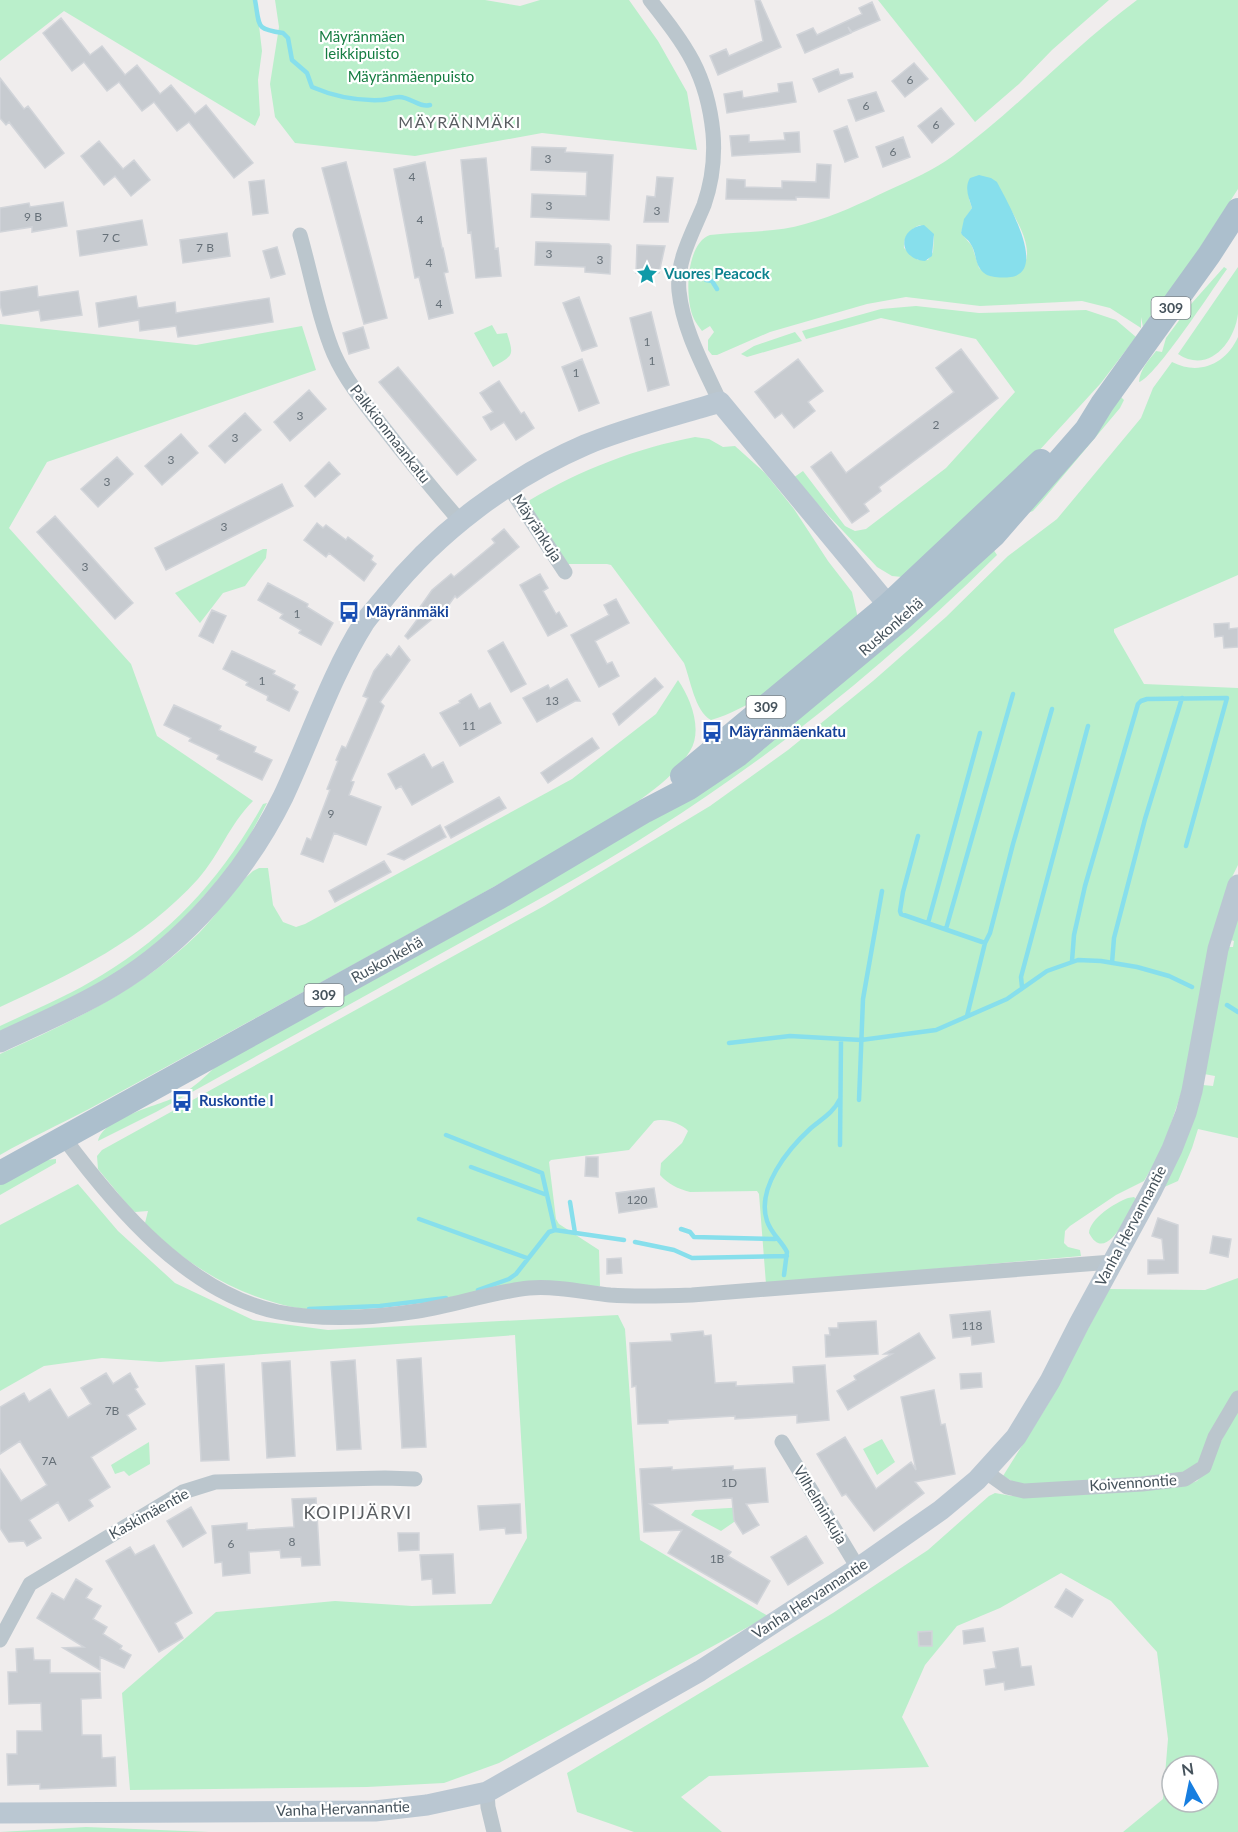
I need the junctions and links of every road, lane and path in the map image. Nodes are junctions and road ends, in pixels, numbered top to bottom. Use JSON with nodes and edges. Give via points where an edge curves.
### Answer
{"nodes":[{"id":1,"x":650,"y":0,"type":"edge"},
{"id":2,"x":1238,"y":210,"type":"edge"},
{"id":3,"x":300,"y":235,"type":"dead end"},
{"id":4,"x":720,"y":402,"type":"junction"},
{"id":5,"x":508,"y":485,"type":"junction"},
{"id":6,"x":461,"y":522,"type":"junction"},
{"id":7,"x":565,"y":572,"type":"dead end"},
{"id":8,"x":894,"y":613,"type":"junction"},
{"id":9,"x":1238,"y":885,"type":"edge"},
{"id":10,"x":0,"y":1042,"type":"edge"},
{"id":11,"x":64,"y":1138,"type":"junction"},
{"id":12,"x":0,"y":1173,"type":"edge"},
{"id":13,"x":1112,"y":1262,"type":"junction"},
{"id":14,"x":1238,"y":1398,"type":"edge"},
{"id":15,"x":782,"y":1442,"type":"dead end"},
{"id":16,"x":986,"y":1472,"type":"junction"},
{"id":17,"x":415,"y":1479,"type":"dead end"},
{"id":18,"x":858,"y":1568,"type":"junction"},
{"id":19,"x":0,"y":1640,"type":"edge"},
{"id":20,"x":487,"y":1792,"type":"junction"},
{"id":21,"x":0,"y":1813,"type":"edge"},
{"id":22,"x":494,"y":1832,"type":"edge"}],
"edges":[{"from":1,"to":4,"type":"street","via":[[679,37],[708,96],[714,149],[711,177],[684,253],[679,291],[687,326]]},
{"from":2,"to":8,"type":"main road","name":"Ruskonkehä","number":"309","via":[[1102,404],[1022,479]]},
{"from":3,"to":6,"type":"street","name":"Palkkionmaankatu","via":[[327,333],[344,373]]},
{"from":4,"to":5,"type":"street","via":[[586,445]]},
{"from":4,"to":8,"type":"street"},
{"from":5,"to":6,"type":"street"},
{"from":5,"to":7,"type":"street","name":"Mäyränkuja"},
{"from":6,"to":10,"type":"street","via":[[396,583],[364,623],[282,799],[236,873],[213,900],[159,953],[115,985]]},
{"from":8,"to":11,"type":"main road","name":"Ruskonkehä","number":"309","via":[[681,777],[645,811],[500,897]]},
{"from":9,"to":13,"type":"street","name":"Vanha Hervannantie","via":[[1218,949],[1186,1113],[1152,1190]]},
{"from":11,"to":12,"type":"main road","name":"Ruskonkehä","number":"309"},
{"from":11,"to":13,"type":"street","via":[[133,1223],[202,1279],[237,1298],[277,1311],[314,1316],[417,1311],[527,1288],[645,1297],[692,1295]]},
{"from":13,"to":16,"type":"street","name":"Vanha Hervannantie","via":[[1050,1381],[1016,1437]]},
{"from":14,"to":16,"type":"street","name":"Koivennontie","via":[[1215,1437],[1204,1467],[1185,1479],[1024,1491],[1007,1487]]},
{"from":15,"to":18,"type":"street","name":"Vilhelminkuja"},
{"from":16,"to":18,"type":"street","name":"Vanha Hervannantie","via":[[941,1510]]},
{"from":17,"to":19,"type":"street","name":"Kaskimäentie","via":[[215,1482],[183,1492],[30,1584]]},
{"from":18,"to":20,"type":"street","name":"Vanha Hervannantie","via":[[700,1671]]},
{"from":20,"to":21,"type":"street","name":"Vanha Hervannantie","via":[[375,1811]]},
{"from":20,"to":22,"type":"street"}]}
